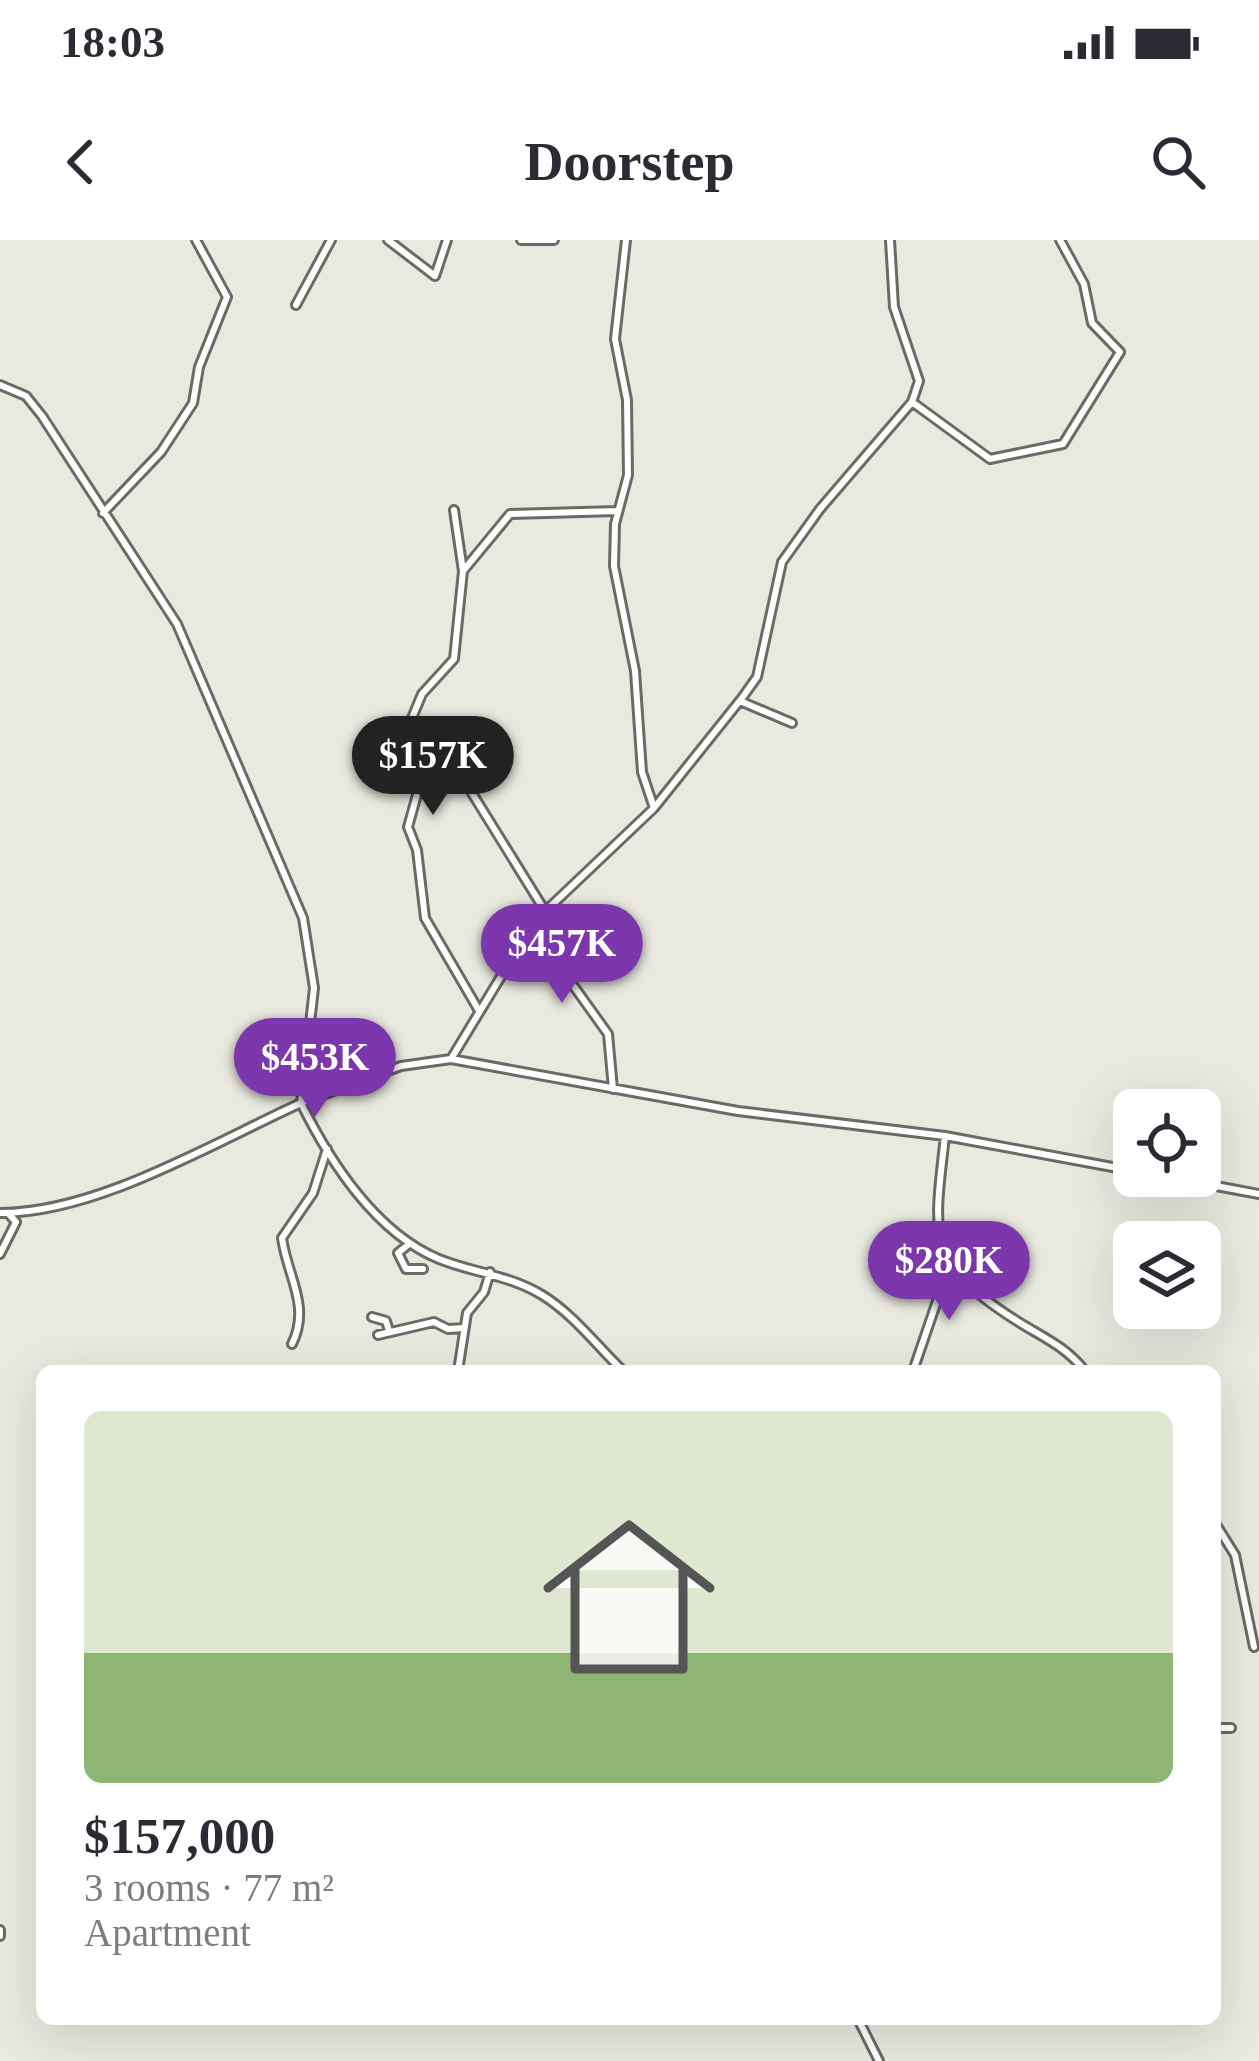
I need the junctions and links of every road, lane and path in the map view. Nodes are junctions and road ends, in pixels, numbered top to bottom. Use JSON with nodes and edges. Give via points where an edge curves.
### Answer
{"nodes":[{"id":1,"x":196,"y":240,"type":"edge"},
{"id":2,"x":331,"y":240,"type":"edge"},
{"id":3,"x":388,"y":240,"type":"edge"},
{"id":4,"x":447,"y":240,"type":"edge"},
{"id":5,"x":521,"y":240,"type":"edge"},
{"id":6,"x":554,"y":240,"type":"edge"},
{"id":7,"x":626,"y":240,"type":"edge"},
{"id":8,"x":890,"y":240,"type":"edge"},
{"id":9,"x":1060,"y":240,"type":"edge"},
{"id":10,"x":304,"y":290,"type":"dead end"},
{"id":11,"x":0,"y":386,"type":"edge"},
{"id":12,"x":912,"y":402,"type":"junction"},
{"id":13,"x":454,"y":510,"type":"dead end"},
{"id":14,"x":617,"y":511,"type":"junction"},
{"id":15,"x":103,"y":512,"type":"junction"},
{"id":16,"x":463,"y":571,"type":"junction"},
{"id":17,"x":740,"y":701,"type":"junction"},
{"id":18,"x":792,"y":723,"type":"dead end"},
{"id":19,"x":399,"y":749,"type":"dead end"},
{"id":20,"x":654,"y":808,"type":"junction"},
{"id":21,"x":543,"y":914,"type":"junction"},
{"id":22,"x":478,"y":1009,"type":"junction"},
{"id":23,"x":451,"y":1059,"type":"junction"},
{"id":24,"x":613,"y":1089,"type":"junction"},
{"id":25,"x":301,"y":1103,"type":"junction"},
{"id":26,"x":945,"y":1136,"type":"junction"},
{"id":27,"x":326,"y":1149,"type":"junction"},
{"id":28,"x":1113,"y":1167,"type":"edge"},
{"id":29,"x":1221,"y":1187,"type":"edge"},
{"id":30,"x":1259,"y":1194,"type":"edge"},
{"id":31,"x":4,"y":1213,"type":"edge"},
{"id":32,"x":409,"y":1244,"type":"junction"},
{"id":33,"x":0,"y":1254,"type":"edge"},
{"id":34,"x":950,"y":1263,"type":"junction"},
{"id":35,"x":423,"y":1269,"type":"dead end"},
{"id":36,"x":490,"y":1272,"type":"junction"},
{"id":37,"x":373,"y":1318,"type":"dead end"},
{"id":38,"x":464,"y":1328,"type":"junction"},
{"id":39,"x":388,"y":1331,"type":"junction"},
{"id":40,"x":378,"y":1335,"type":"dead end"},
{"id":41,"x":292,"y":1343,"type":"dead end"},
{"id":42,"x":459,"y":1365,"type":"edge"},
{"id":43,"x":617,"y":1365,"type":"edge"},
{"id":44,"x":915,"y":1365,"type":"edge"},
{"id":45,"x":1079,"y":1365,"type":"edge"},
{"id":46,"x":1221,"y":1533,"type":"edge"},
{"id":47,"x":1255,"y":1647,"type":"dead end"},
{"id":48,"x":1221,"y":1728,"type":"edge"},
{"id":49,"x":1232,"y":1728,"type":"dead end"},
{"id":50,"x":861,"y":2025,"type":"edge"},
{"id":51,"x":879,"y":2061,"type":"edge"}],
"edges":[{"from":1,"to":15,"type":"street","via":[[227,297],[193,403],[161,452]]},
{"from":2,"to":10,"type":"street","via":[[296,305]]},
{"from":3,"to":4,"type":"street","via":[[435,276]]},
{"from":5,"to":6,"type":"street"},
{"from":7,"to":14,"type":"street","via":[[615,339],[627,400],[628,475]]},
{"from":8,"to":12,"type":"street","via":[[894,307],[919,382]]},
{"from":9,"to":12,"type":"street","via":[[1084,284],[1091,323],[1120,352],[1063,444],[990,459]]},
{"from":11,"to":15,"type":"street","via":[[26,396]]},
{"from":12,"to":17,"type":"street","via":[[782,562],[757,677]]},
{"from":13,"to":16,"type":"street"},
{"from":14,"to":16,"type":"street","via":[[510,514]]},
{"from":14,"to":20,"type":"street","via":[[618,606]]},
{"from":15,"to":25,"type":"street","via":[[177,625],[303,918],[314,988]]},
{"from":16,"to":19,"type":"street","via":[[454,659],[422,694]]},
{"from":17,"to":18,"type":"street"},
{"from":17,"to":20,"type":"street"},
{"from":20,"to":21,"type":"street"},
{"from":21,"to":22,"type":"street"},
{"from":21,"to":22,"type":"street","via":[[441,743],[425,766],[408,827],[424,918]]},
{"from":21,"to":24,"type":"street","via":[[560,967],[608,1034]]},
{"from":22,"to":23,"type":"street"},
{"from":23,"to":24,"type":"street"},
{"from":23,"to":25,"type":"street","via":[[401,1066]]},
{"from":24,"to":26,"type":"street"},
{"from":25,"to":27,"type":"street"},
{"from":25,"to":31,"type":"street","via":[[110,1188]]},
{"from":26,"to":28,"type":"street"},
{"from":26,"to":34,"type":"street","via":[[935,1228]]},
{"from":27,"to":32,"type":"street"},
{"from":27,"to":41,"type":"street","via":[[313,1193],[282,1238],[300,1297],[302,1325]]},
{"from":29,"to":30,"type":"street"},
{"from":31,"to":33,"type":"street","via":[[16,1222]]},
{"from":32,"to":35,"type":"street","via":[[398,1252],[406,1269]]},
{"from":32,"to":36,"type":"street"},
{"from":34,"to":44,"type":"street"},
{"from":34,"to":45,"type":"street"},
{"from":36,"to":38,"type":"street"},
{"from":36,"to":43,"type":"street","via":[[543,1296]]},
{"from":37,"to":39,"type":"street","via":[[386,1321]]},
{"from":38,"to":39,"type":"street","via":[[434,1322]]},
{"from":38,"to":42,"type":"street"},
{"from":39,"to":40,"type":"street"},
{"from":46,"to":47,"type":"street","via":[[1235,1556]]},
{"from":48,"to":49,"type":"street"},
{"from":50,"to":51,"type":"street"}]}
